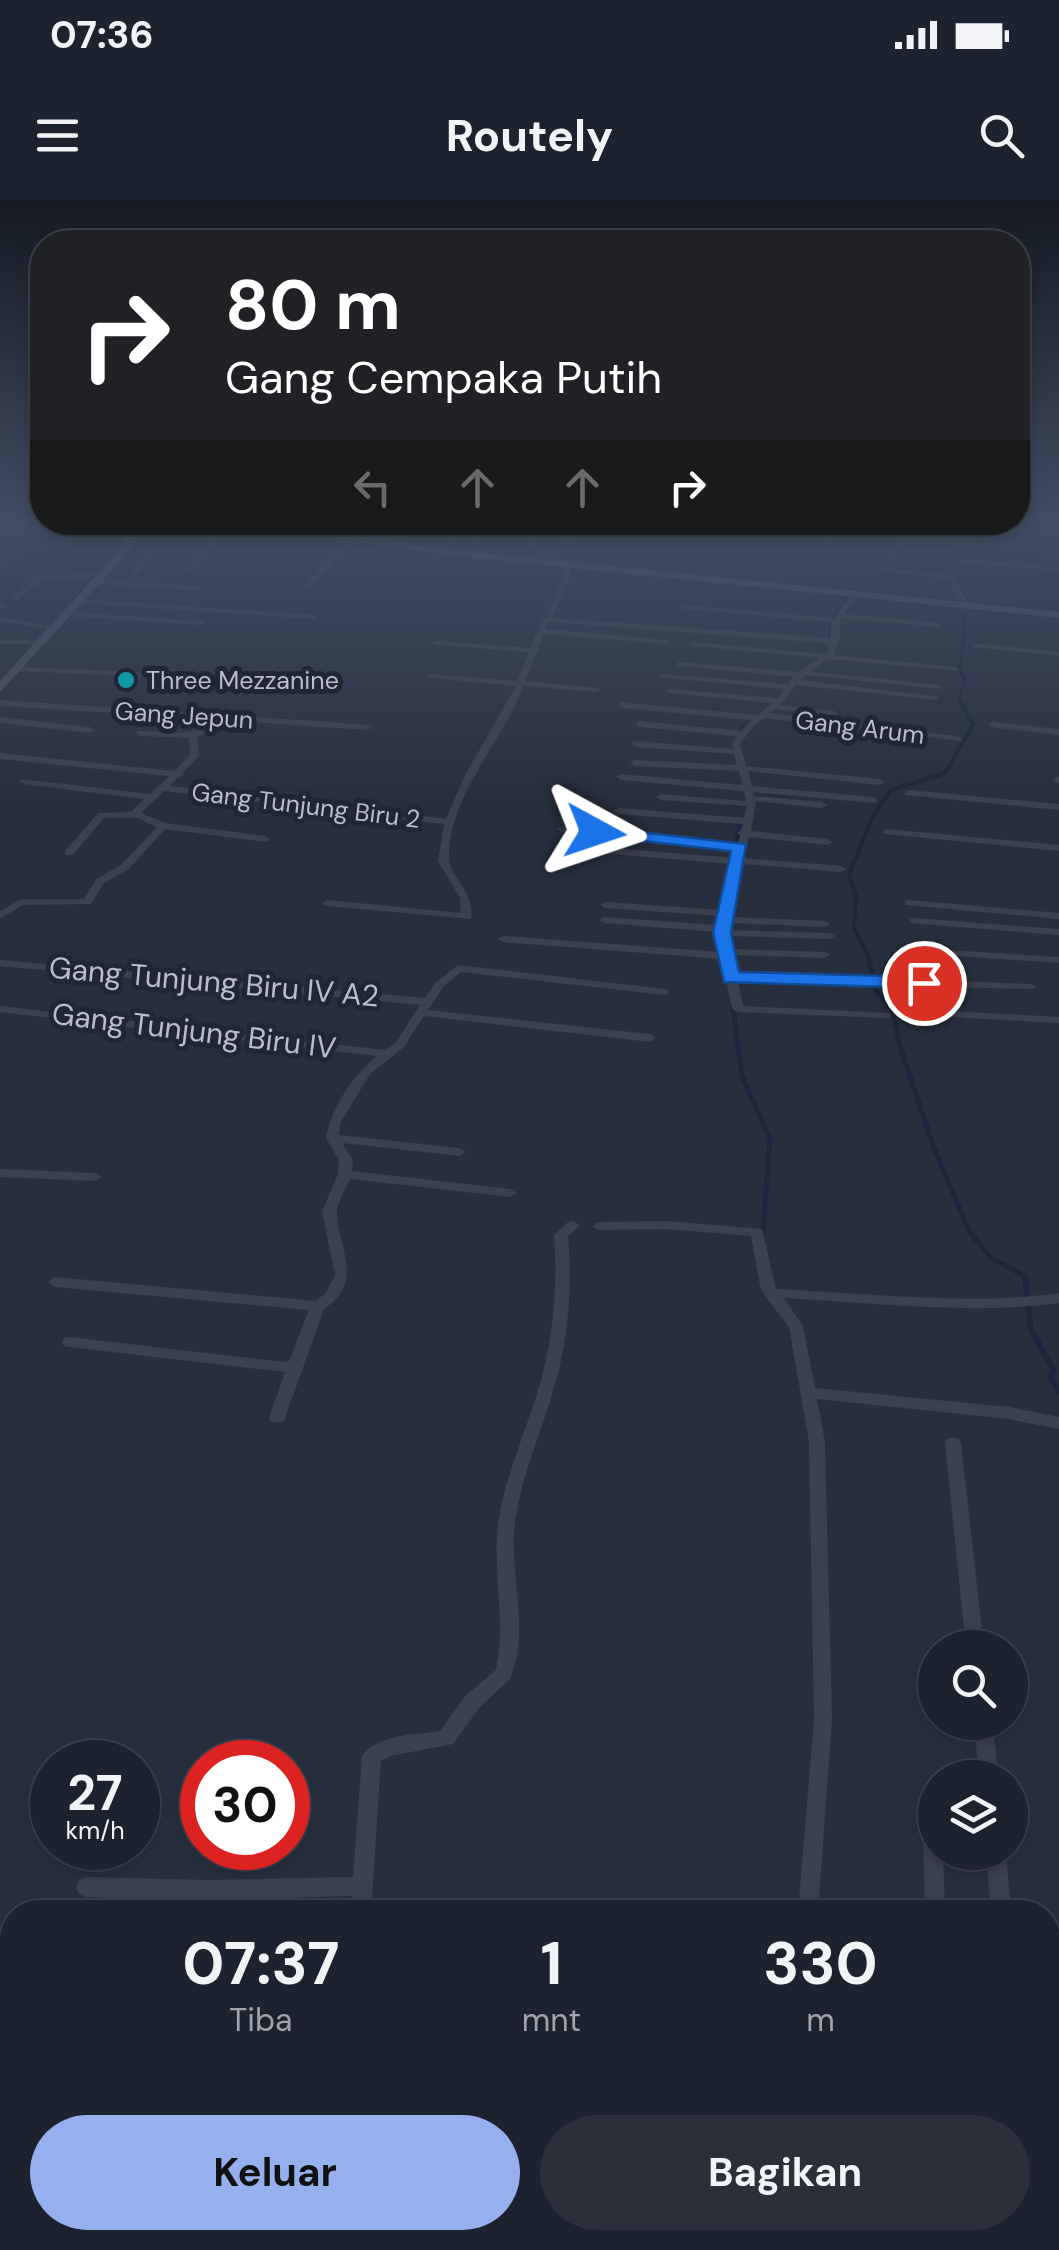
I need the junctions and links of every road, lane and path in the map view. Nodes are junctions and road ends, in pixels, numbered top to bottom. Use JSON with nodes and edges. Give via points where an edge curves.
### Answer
{"nodes":[{"id":1,"x":67,"y":614,"type":"edge"},
{"id":2,"x":145,"y":614,"type":"edge"},
{"id":3,"x":223,"y":614,"type":"edge"},
{"id":4,"x":549,"y":614,"type":"edge"},
{"id":5,"x":777,"y":614,"type":"edge"},
{"id":6,"x":840,"y":614,"type":"edge"},
{"id":7,"x":1022,"y":614,"type":"edge"},
{"id":8,"x":314,"y":617,"type":"dead end"},
{"id":9,"x":837,"y":618,"type":"junction"},
{"id":10,"x":201,"y":619,"type":"dead end"},
{"id":11,"x":0,"y":620,"type":"edge"},
{"id":12,"x":547,"y":620,"type":"junction"},
{"id":13,"x":938,"y":625,"type":"dead end"},
{"id":14,"x":1059,"y":625,"type":"edge"},
{"id":15,"x":51,"y":628,"type":"junction"},
{"id":16,"x":540,"y":631,"type":"junction"},
{"id":17,"x":835,"y":641,"type":"junction"},
{"id":18,"x":0,"y":642,"type":"edge"},
{"id":19,"x":40,"y":642,"type":"junction"},
{"id":20,"x":667,"y":642,"type":"dead end"},
{"id":21,"x":436,"y":644,"type":"dead end"},
{"id":22,"x":692,"y":644,"type":"dead end"},
{"id":23,"x":976,"y":646,"type":"dead end"},
{"id":24,"x":531,"y":650,"type":"junction"},
{"id":25,"x":1059,"y":654,"type":"edge"},
{"id":26,"x":826,"y":657,"type":"junction"},
{"id":27,"x":679,"y":664,"type":"dead end"},
{"id":28,"x":954,"y":668,"type":"dead end"},
{"id":29,"x":19,"y":669,"type":"junction"},
{"id":30,"x":432,"y":676,"type":"dead end"},
{"id":31,"x":663,"y":676,"type":"dead end"},
{"id":32,"x":800,"y":677,"type":"junction"},
{"id":33,"x":134,"y":684,"type":"dead end"},
{"id":34,"x":518,"y":684,"type":"junction"},
{"id":35,"x":1,"y":685,"type":"edge"},
{"id":36,"x":597,"y":690,"type":"dead end"},
{"id":37,"x":668,"y":691,"type":"dead end"},
{"id":38,"x":0,"y":704,"type":"edge"},
{"id":39,"x":778,"y":704,"type":"junction"},
{"id":40,"x":622,"y":705,"type":"dead end"},
{"id":41,"x":218,"y":717,"type":"junction"},
{"id":42,"x":759,"y":717,"type":"junction"},
{"id":43,"x":0,"y":720,"type":"edge"},
{"id":44,"x":900,"y":723,"type":"dead end"},
{"id":45,"x":639,"y":724,"type":"dead end"},
{"id":46,"x":993,"y":725,"type":"dead end"},
{"id":47,"x":368,"y":728,"type":"dead end"},
{"id":48,"x":90,"y":730,"type":"dead end"},
{"id":49,"x":1059,"y":732,"type":"edge"},
{"id":50,"x":140,"y":733,"type":"dead end"},
{"id":51,"x":741,"y":734,"type":"junction"},
{"id":52,"x":194,"y":736,"type":"junction"},
{"id":53,"x":958,"y":739,"type":"dead end"},
{"id":54,"x":635,"y":744,"type":"dead end"},
{"id":55,"x":737,"y":752,"type":"junction"},
{"id":56,"x":0,"y":756,"type":"edge"},
{"id":57,"x":634,"y":762,"type":"dead end"},
{"id":58,"x":180,"y":774,"type":"junction"},
{"id":59,"x":621,"y":777,"type":"dead end"},
{"id":60,"x":24,"y":781,"type":"dead end"},
{"id":61,"x":880,"y":782,"type":"dead end"},
{"id":62,"x":748,"y":787,"type":"junction"},
{"id":63,"x":164,"y":788,"type":"junction"},
{"id":64,"x":863,"y":789,"type":"dead end"},
{"id":65,"x":909,"y":793,"type":"dead end"},
{"id":66,"x":152,"y":797,"type":"junction"},
{"id":67,"x":661,"y":797,"type":"dead end"},
{"id":68,"x":874,"y":800,"type":"dead end"},
{"id":69,"x":822,"y":805,"type":"dead end"},
{"id":70,"x":1059,"y":806,"type":"edge"},
{"id":71,"x":620,"y":810,"type":"dead end"},
{"id":72,"x":138,"y":816,"type":"junction"},
{"id":73,"x":746,"y":820,"type":"junction"},
{"id":74,"x":449,"y":822,"type":"junction"},
{"id":75,"x":163,"y":826,"type":"junction"},
{"id":76,"x":562,"y":828,"type":"dead end"},
{"id":77,"x":887,"y":832,"type":"dead end"},
{"id":78,"x":742,"y":833,"type":"junction"},
{"id":79,"x":265,"y":838,"type":"dead end"},
{"id":80,"x":828,"y":842,"type":"dead end"},
{"id":81,"x":560,"y":847,"type":"dead end"},
{"id":82,"x":740,"y":847,"type":"junction"},
{"id":83,"x":1059,"y":848,"type":"edge"},
{"id":84,"x":69,"y":853,"type":"dead end"},
{"id":85,"x":737,"y":860,"type":"junction"},
{"id":86,"x":841,"y":869,"type":"dead end"},
{"id":87,"x":328,"y":903,"type":"dead end"},
{"id":88,"x":908,"y":903,"type":"dead end"},
{"id":89,"x":605,"y":905,"type":"dead end"},
{"id":90,"x":0,"y":916,"type":"edge"},
{"id":91,"x":1059,"y":916,"type":"edge"},
{"id":92,"x":604,"y":920,"type":"dead end"},
{"id":93,"x":914,"y":921,"type":"dead end"},
{"id":94,"x":724,"y":924,"type":"junction"},
{"id":95,"x":827,"y":930,"type":"dead end"},
{"id":96,"x":1059,"y":932,"type":"edge"},
{"id":97,"x":503,"y":939,"type":"dead end"},
{"id":98,"x":917,"y":951,"type":"dead end"},
{"id":99,"x":727,"y":954,"type":"junction"},
{"id":100,"x":825,"y":954,"type":"dead end"},
{"id":101,"x":1059,"y":960,"type":"edge"},
{"id":102,"x":0,"y":962,"type":"edge"},
{"id":103,"x":731,"y":978,"type":"junction"},
{"id":104,"x":885,"y":981,"type":"junction"},
{"id":105,"x":1030,"y":986,"type":"dead end"},
{"id":106,"x":665,"y":992,"type":"dead end"},
{"id":107,"x":426,"y":1008,"type":"junction"},
{"id":108,"x":0,"y":1009,"type":"edge"},
{"id":109,"x":886,"y":1015,"type":"dead end"},
{"id":110,"x":1059,"y":1020,"type":"edge"},
{"id":111,"x":650,"y":1038,"type":"dead end"},
{"id":112,"x":388,"y":1054,"type":"junction"},
{"id":113,"x":332,"y":1138,"type":"junction"},
{"id":114,"x":460,"y":1152,"type":"dead end"},
{"id":115,"x":0,"y":1172,"type":"edge"},
{"id":116,"x":345,"y":1174,"type":"junction"},
{"id":117,"x":95,"y":1177,"type":"dead end"},
{"id":118,"x":510,"y":1193,"type":"dead end"},
{"id":119,"x":573,"y":1225,"type":"dead end"},
{"id":120,"x":599,"y":1226,"type":"dead end"},
{"id":121,"x":55,"y":1282,"type":"dead end"},
{"id":122,"x":770,"y":1293,"type":"junction"},
{"id":123,"x":1059,"y":1298,"type":"edge"},
{"id":124,"x":318,"y":1306,"type":"junction"},
{"id":125,"x":69,"y":1342,"type":"dead end"},
{"id":126,"x":295,"y":1364,"type":"junction"},
{"id":127,"x":809,"y":1393,"type":"junction"},
{"id":128,"x":277,"y":1418,"type":"dead end"},
{"id":129,"x":1059,"y":1423,"type":"edge"},
{"id":130,"x":952,"y":1443,"type":"dead end"},
{"id":131,"x":973,"y":1630,"type":"edge"},
{"id":132,"x":934,"y":1870,"type":"edge"},
{"id":133,"x":998,"y":1870,"type":"edge"},
{"id":134,"x":364,"y":1886,"type":"junction"},
{"id":135,"x":86,"y":1887,"type":"dead end"},
{"id":136,"x":362,"y":1900,"type":"edge"},
{"id":137,"x":809,"y":1900,"type":"edge"},
{"id":138,"x":935,"y":1900,"type":"edge"},
{"id":139,"x":1000,"y":1900,"type":"edge"}],
"edges":[{"from":1,"to":15,"type":"main road"},
{"from":2,"to":10,"type":"street"},
{"from":3,"to":8,"type":"street"},
{"from":4,"to":12,"type":"street"},
{"from":5,"to":9,"type":"street"},
{"from":6,"to":9,"type":"street"},
{"from":7,"to":14,"type":"main road"},
{"from":9,"to":13,"type":"street"},
{"from":9,"to":17,"type":"street"},
{"from":11,"to":15,"type":"street"},
{"from":12,"to":16,"type":"street"},
{"from":12,"to":17,"type":"street"},
{"from":15,"to":19,"type":"main road"},
{"from":16,"to":20,"type":"street"},
{"from":16,"to":24,"type":"street"},
{"from":17,"to":26,"type":"street"},
{"from":18,"to":19,"type":"street"},
{"from":19,"to":29,"type":"main road"},
{"from":21,"to":24,"type":"street"},
{"from":22,"to":26,"type":"street"},
{"from":23,"to":25,"type":"street"},
{"from":24,"to":34,"type":"street"},
{"from":26,"to":28,"type":"street"},
{"from":26,"to":32,"type":"street"},
{"from":27,"to":32,"type":"street"},
{"from":29,"to":33,"type":"street","via":[[138,674]]},
{"from":29,"to":35,"type":"main road"},
{"from":30,"to":34,"type":"street"},
{"from":31,"to":32,"type":"street"},
{"from":32,"to":32,"type":"street","via":[[934,689]]},
{"from":32,"to":39,"type":"street"},
{"from":34,"to":36,"type":"street"},
{"from":34,"to":74,"type":"street"},
{"from":37,"to":39,"type":"street"},
{"from":38,"to":41,"type":"street","name":"Gang Jepun"},
{"from":39,"to":42,"type":"street"},
{"from":39,"to":44,"type":"street"},
{"from":40,"to":42,"type":"street","name":"Gang Arum"},
{"from":41,"to":47,"type":"street","name":"Gang Jepun"},
{"from":41,"to":52,"type":"street"},
{"from":42,"to":51,"type":"street"},
{"from":42,"to":53,"type":"street","name":"Gang Arum"},
{"from":43,"to":48,"type":"street","name":"Gang Jepun"},
{"from":45,"to":51,"type":"street"},
{"from":46,"to":49,"type":"street"},
{"from":50,"to":52,"type":"street"},
{"from":51,"to":55,"type":"street"},
{"from":52,"to":58,"type":"street","via":[[195,756]]},
{"from":54,"to":55,"type":"street"},
{"from":55,"to":62,"type":"street"},
{"from":56,"to":58,"type":"street"},
{"from":57,"to":62,"type":"street"},
{"from":58,"to":63,"type":"street"},
{"from":59,"to":62,"type":"street"},
{"from":60,"to":66,"type":"street"},
{"from":61,"to":62,"type":"street"},
{"from":62,"to":64,"type":"street"},
{"from":62,"to":67,"type":"street"},
{"from":62,"to":68,"type":"street"},
{"from":62,"to":69,"type":"street"},
{"from":62,"to":73,"type":"street"},
{"from":63,"to":66,"type":"street"},
{"from":63,"to":74,"type":"street","name":"Gang Tunjung Biru 2"},
{"from":65,"to":70,"type":"street"},
{"from":66,"to":72,"type":"street"},
{"from":71,"to":73,"type":"street"},
{"from":72,"to":75,"type":"street"},
{"from":72,"to":84,"type":"street","via":[[101,816]]},
{"from":73,"to":78,"type":"street"},
{"from":74,"to":87,"type":"street","via":[[443,861],[465,898],[467,918]]},
{"from":75,"to":79,"type":"street"},
{"from":75,"to":90,"type":"street","via":[[126,867],[100,881],[87,902],[21,902]]},
{"from":76,"to":82,"type":"street"},
{"from":77,"to":83,"type":"street"},
{"from":78,"to":80,"type":"street"},
{"from":78,"to":82,"type":"street"},
{"from":81,"to":85,"type":"street"},
{"from":82,"to":85,"type":"street"},
{"from":85,"to":86,"type":"street"},
{"from":85,"to":94,"type":"street"},
{"from":88,"to":91,"type":"street"},
{"from":89,"to":94,"type":"street"},
{"from":92,"to":94,"type":"street"},
{"from":93,"to":96,"type":"street"},
{"from":94,"to":95,"type":"street"},
{"from":94,"to":99,"type":"street"},
{"from":97,"to":99,"type":"street"},
{"from":98,"to":101,"type":"street"},
{"from":99,"to":100,"type":"street"},
{"from":99,"to":103,"type":"street"},
{"from":102,"to":107,"type":"street","name":"Gang Tunjung Biru IV A2"},
{"from":103,"to":104,"type":"street"},
{"from":103,"to":109,"type":"street","via":[[738,1009]]},
{"from":104,"to":105,"type":"street"},
{"from":104,"to":110,"type":"street","via":[[914,1012]]},
{"from":106,"to":107,"type":"street","via":[[458,968]]},
{"from":107,"to":111,"type":"street"},
{"from":107,"to":112,"type":"street"},
{"from":108,"to":112,"type":"street","name":"Gang Tunjung Biru IV"},
{"from":112,"to":113,"type":"street","via":[[358,1082]]},
{"from":113,"to":114,"type":"street"},
{"from":113,"to":116,"type":"street","via":[[346,1160]]},
{"from":115,"to":117,"type":"street"},
{"from":116,"to":118,"type":"street"},
{"from":116,"to":124,"type":"street","via":[[329,1211],[342,1275]]},
{"from":119,"to":134,"type":"street","via":[[561,1235],[565,1272],[550,1378],[508,1519],[504,1674],[446,1738],[374,1752]]},
{"from":120,"to":122,"type":"street","via":[[758,1232]]},
{"from":121,"to":124,"type":"street"},
{"from":122,"to":123,"type":"street"},
{"from":122,"to":127,"type":"street","via":[[796,1326]]},
{"from":124,"to":126,"type":"street"},
{"from":125,"to":126,"type":"street"},
{"from":126,"to":128,"type":"street"},
{"from":127,"to":129,"type":"street"},
{"from":127,"to":137,"type":"street","via":[[821,1516],[823,1720]]},
{"from":130,"to":131,"type":"street"},
{"from":132,"to":138,"type":"street"},
{"from":133,"to":139,"type":"street"},
{"from":134,"to":135,"type":"street"},
{"from":134,"to":136,"type":"street"}]}
